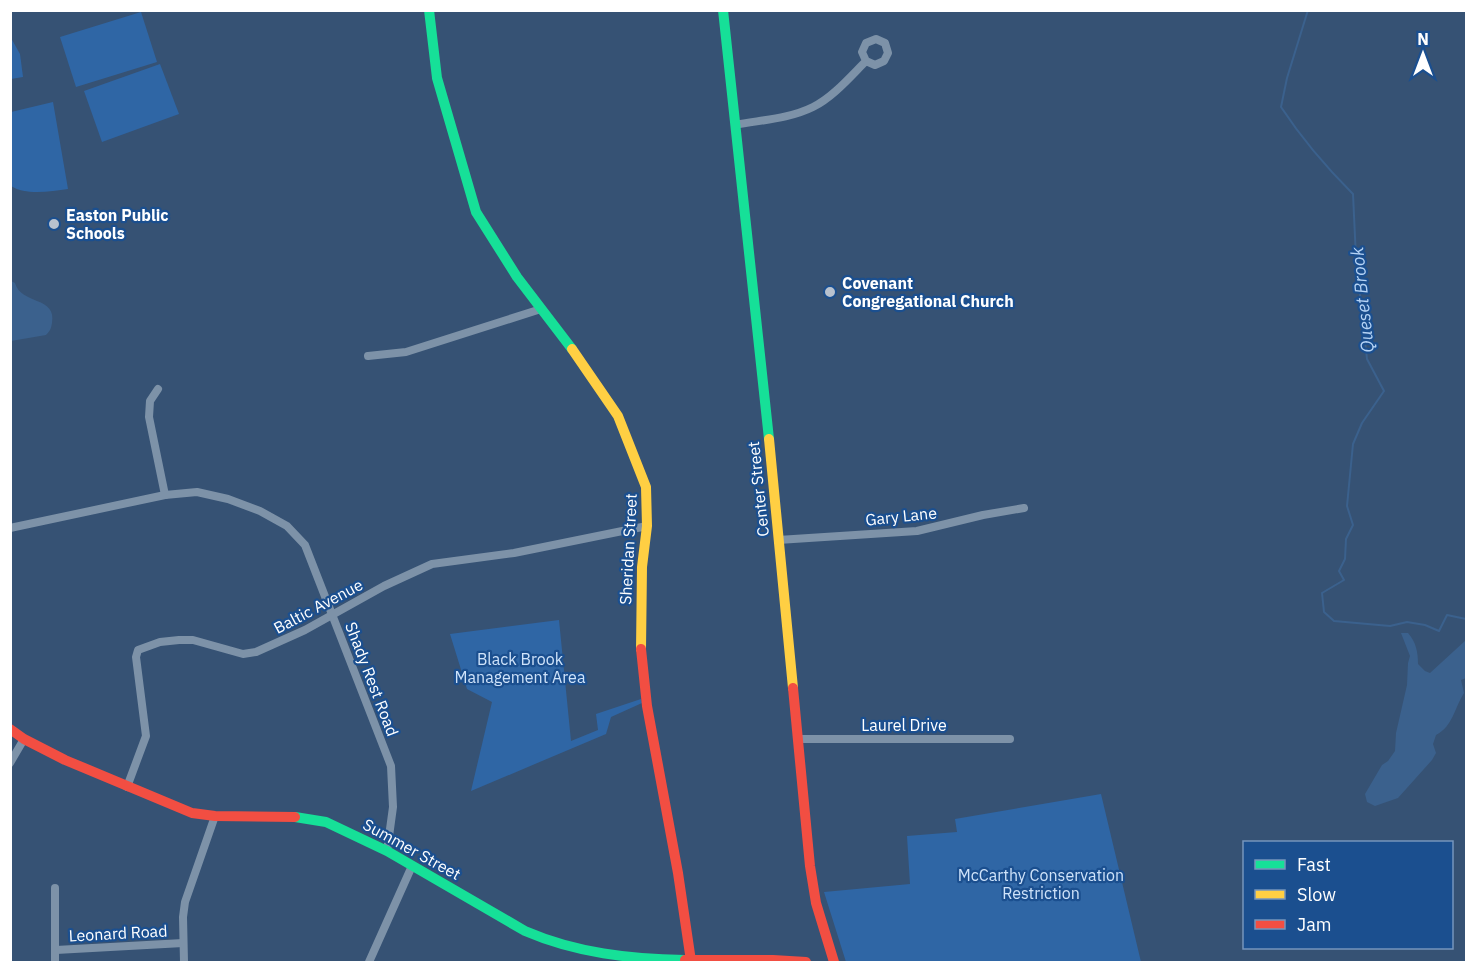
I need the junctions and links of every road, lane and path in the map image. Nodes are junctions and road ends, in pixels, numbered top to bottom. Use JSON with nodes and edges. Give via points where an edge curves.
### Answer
{"nodes":[{"id":1,"x":429,"y":10,"type":"edge"},
{"id":2,"x":723,"y":10,"type":"edge"},
{"id":3,"x":866,"y":61,"type":"dead end"},
{"id":4,"x":735,"y":125,"type":"junction"},
{"id":5,"x":541,"y":309,"type":"junction"},
{"id":6,"x":368,"y":356,"type":"dead end"},
{"id":7,"x":158,"y":389,"type":"dead end"},
{"id":8,"x":165,"y":495,"type":"junction"},
{"id":9,"x":1024,"y":508,"type":"dead end"},
{"id":10,"x":647,"y":526,"type":"junction"},
{"id":11,"x":10,"y":528,"type":"edge"},
{"id":12,"x":778,"y":540,"type":"junction"},
{"id":13,"x":333,"y":616,"type":"junction"},
{"id":14,"x":10,"y":729,"type":"edge"},
{"id":15,"x":24,"y":739,"type":"junction"},
{"id":16,"x":798,"y":739,"type":"junction"},
{"id":17,"x":1010,"y":739,"type":"dead end"},
{"id":18,"x":10,"y":763,"type":"edge"},
{"id":19,"x":127,"y":787,"type":"junction"},
{"id":20,"x":215,"y":816,"type":"junction"},
{"id":21,"x":387,"y":851,"type":"junction"},
{"id":22,"x":412,"y":866,"type":"junction"},
{"id":23,"x":55,"y":888,"type":"dead end"},
{"id":24,"x":183,"y":943,"type":"junction"},
{"id":25,"x":56,"y":950,"type":"junction"},
{"id":26,"x":691,"y":961,"type":"junction"},
{"id":27,"x":55,"y":963,"type":"edge"},
{"id":28,"x":184,"y":963,"type":"edge"},
{"id":29,"x":369,"y":963,"type":"edge"},
{"id":30,"x":806,"y":963,"type":"edge"},
{"id":31,"x":834,"y":963,"type":"edge"}],
"edges":[{"from":1,"to":5,"type":"street","name":"Sheridan Street","via":[[437,78],[476,212]]},
{"from":2,"to":4,"type":"street","name":"Center Street"},
{"from":3,"to":4,"type":"street","via":[[813,107]]},
{"from":4,"to":12,"type":"street","name":"Center Street"},
{"from":5,"to":6,"type":"street","via":[[406,352]]},
{"from":5,"to":10,"type":"street","name":"Sheridan Street","via":[[618,416],[646,487]]},
{"from":7,"to":8,"type":"street","via":[[150,401],[149,417]]},
{"from":8,"to":11,"type":"street","name":"Shady Rest Road"},
{"from":8,"to":13,"type":"street","name":"Shady Rest Road","via":[[197,492],[228,499],[287,526],[305,545]]},
{"from":9,"to":12,"type":"street","name":"Gary Lane","via":[[917,531]]},
{"from":10,"to":13,"type":"street","name":"Baltic Avenue","via":[[514,553],[432,564]]},
{"from":10,"to":26,"type":"street","name":"Sheridan Street","via":[[642,567],[641,659]]},
{"from":12,"to":16,"type":"street","name":"Center Street"},
{"from":13,"to":19,"type":"street","name":"Baltic Avenue","via":[[256,652],[243,654],[186,640],[160,642],[138,650],[146,736]]},
{"from":13,"to":21,"type":"street","name":"Shady Rest Road","via":[[391,766],[393,807]]},
{"from":14,"to":15,"type":"street","name":"Summer Street"},
{"from":15,"to":18,"type":"street"},
{"from":15,"to":19,"type":"street","name":"Summer Street"},
{"from":16,"to":17,"type":"street","name":"Laurel Drive"},
{"from":16,"to":31,"type":"street","name":"Center Street","via":[[812,883]]},
{"from":19,"to":20,"type":"street","name":"Summer Street","via":[[192,813]]},
{"from":20,"to":21,"type":"street","name":"Summer Street","via":[[274,816],[326,822]]},
{"from":20,"to":24,"type":"street","via":[[185,902]]},
{"from":21,"to":22,"type":"street","name":"Summer Street"},
{"from":22,"to":26,"type":"street","name":"Summer Street","via":[[544,941],[597,953]]},
{"from":22,"to":29,"type":"street"},
{"from":23,"to":25,"type":"street"},
{"from":24,"to":25,"type":"street","name":"Leonard Road"},
{"from":24,"to":28,"type":"street"},
{"from":25,"to":27,"type":"street"},
{"from":26,"to":30,"type":"street","name":"Summer Street"}]}
